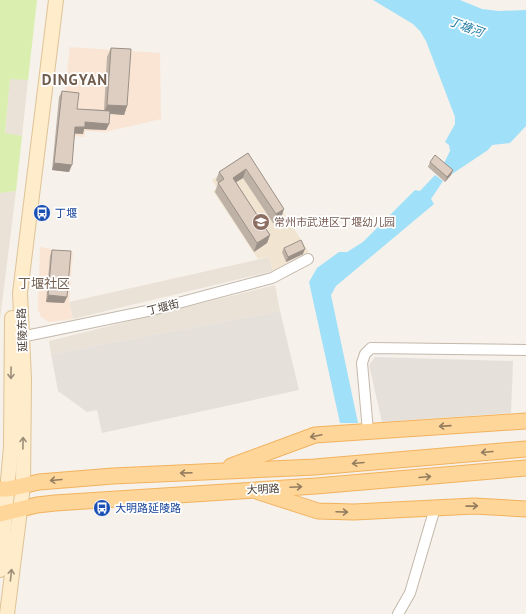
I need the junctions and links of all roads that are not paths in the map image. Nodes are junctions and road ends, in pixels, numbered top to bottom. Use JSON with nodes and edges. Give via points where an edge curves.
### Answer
{"nodes":[{"id":1,"x":49,"y":0,"type":"edge"},
{"id":2,"x":56,"y":0,"type":"edge"},
{"id":3,"x":308,"y":259,"type":"dead end"},
{"id":4,"x":17,"y":338,"type":"junction"},
{"id":5,"x":526,"y":350,"type":"edge"},
{"id":6,"x":526,"y":421,"type":"edge"},
{"id":7,"x":368,"y":431,"type":"junction"},
{"id":8,"x":526,"y":449,"type":"edge"},
{"id":9,"x":526,"y":468,"type":"edge"},
{"id":10,"x":217,"y":472,"type":"junction"},
{"id":11,"x":10,"y":488,"type":"edge"},
{"id":12,"x":250,"y":490,"type":"junction"},
{"id":13,"x":435,"y":508,"type":"junction"},
{"id":14,"x":526,"y":509,"type":"edge"},
{"id":15,"x":9,"y":512,"type":"edge"},
{"id":16,"x":0,"y":570,"type":"edge"},
{"id":17,"x":7,"y":614,"type":"edge"},
{"id":18,"x":398,"y":614,"type":"edge"}],
"edges":[{"from":1,"to":4,"type":"main road","name":"延陵东路","via":[[15,265]]},
{"from":2,"to":4,"type":"main road","name":"延陵东路","via":[[20,293]]},
{"from":3,"to":4,"type":"street","name":"丁堰街","via":[[272,278],[152,310]]},
{"from":4,"to":11,"type":"main road","name":"延陵东路","via":[[24,379]]},
{"from":5,"to":7,"type":"street","via":[[371,348],[365,354],[362,364]]},
{"from":6,"to":7,"type":"main road","one_way":true},
{"from":7,"to":10,"type":"main road","one_way":true,"via":[[315,436]]},
{"from":8,"to":10,"type":"main road","name":"大明路","one_way":true,"via":[[315,467]]},
{"from":12,"to":9,"type":"main road","name":"大明路","one_way":true},
{"from":10,"to":11,"type":"main road","name":"大明路","one_way":true,"via":[[113,476],[39,482]]},
{"from":11,"to":15,"type":"main road","name":"延陵东路"},
{"from":12,"to":13,"type":"main road","one_way":true,"via":[[318,511]]},
{"from":12,"to":15,"type":"main road","name":"大明路","via":[[55,503]]},
{"from":13,"to":14,"type":"main road","one_way":true,"via":[[474,506]]},
{"from":13,"to":18,"type":"street","via":[[410,593]]},
{"from":15,"to":16,"type":"main road","name":"延陵东路"},
{"from":17,"to":15,"type":"main road","name":"延陵东路","one_way":true,"via":[[14,543]]}]}
